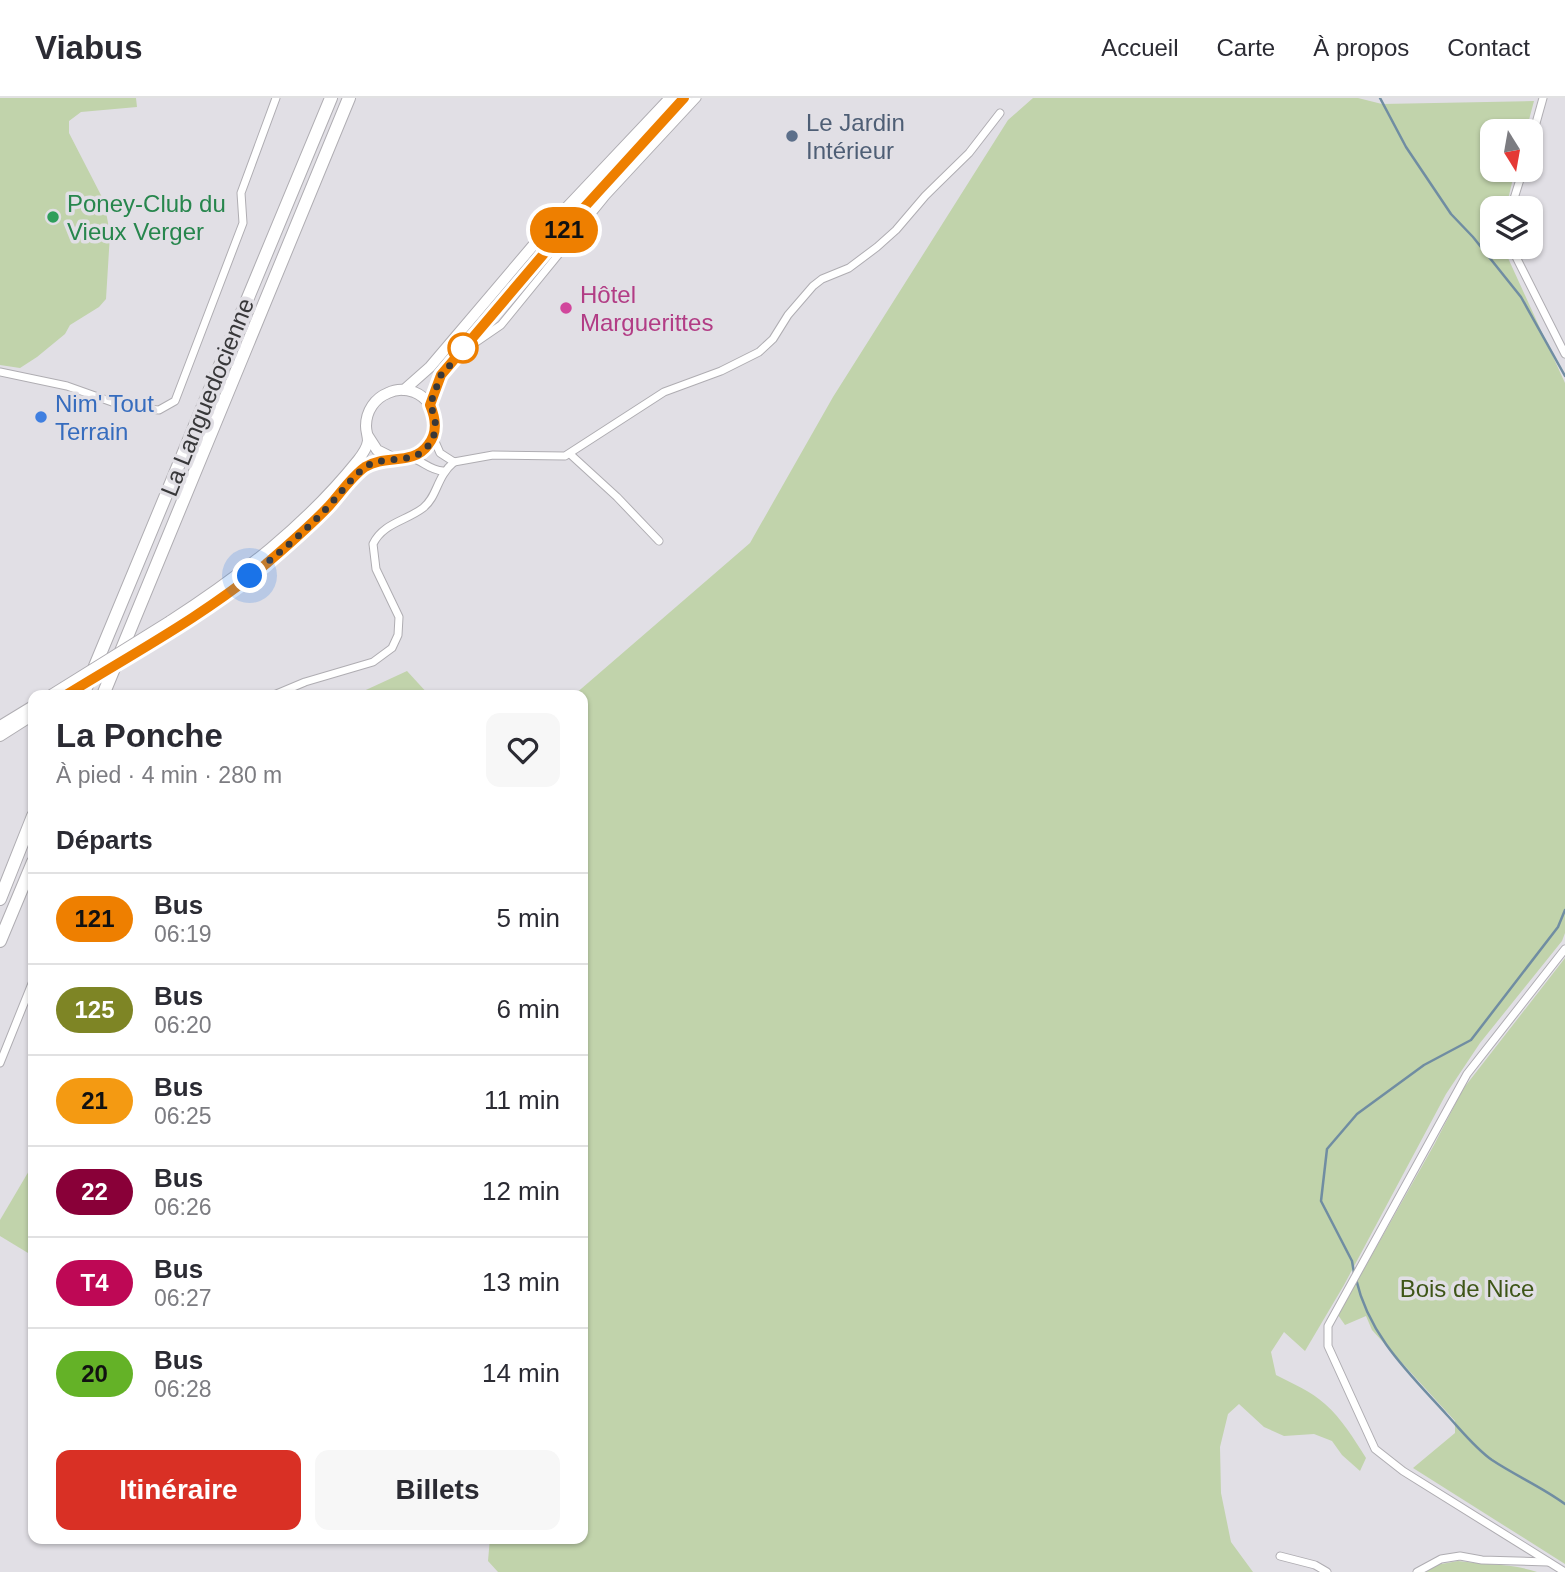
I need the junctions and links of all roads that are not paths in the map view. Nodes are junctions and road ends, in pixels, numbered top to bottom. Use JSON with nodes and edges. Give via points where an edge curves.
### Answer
{"nodes":[{"id":1,"x":276,"y":98,"type":"edge"},
{"id":2,"x":331,"y":98,"type":"edge"},
{"id":3,"x":349,"y":98,"type":"edge"},
{"id":4,"x":670,"y":98,"type":"edge"},
{"id":5,"x":684,"y":98,"type":"edge"},
{"id":6,"x":697,"y":98,"type":"edge"},
{"id":7,"x":1543,"y":98,"type":"edge"},
{"id":8,"x":1000,"y":113,"type":"dead end"},
{"id":9,"x":1537,"y":119,"type":"edge"},
{"id":10,"x":1517,"y":259,"type":"edge"},
{"id":11,"x":1565,"y":354,"type":"edge"},
{"id":12,"x":455,"y":358,"type":"junction"},
{"id":13,"x":0,"y":372,"type":"edge"},
{"id":14,"x":404,"y":390,"type":"junction"},
{"id":15,"x":430,"y":405,"type":"junction"},
{"id":16,"x":367,"y":435,"type":"junction"},
{"id":17,"x":433,"y":437,"type":"junction"},
{"id":18,"x":570,"y":454,"type":"junction"},
{"id":19,"x":405,"y":459,"type":"junction"},
{"id":20,"x":454,"y":462,"type":"junction"},
{"id":21,"x":443,"y":471,"type":"junction"},
{"id":22,"x":659,"y":541,"type":"dead end"},
{"id":23,"x":169,"y":627,"type":"junction"},
{"id":24,"x":60,"y":690,"type":"edge"},
{"id":25,"x":74,"y":690,"type":"edge"},
{"id":26,"x":85,"y":690,"type":"edge"},
{"id":27,"x":105,"y":690,"type":"edge"},
{"id":28,"x":286,"y":690,"type":"edge"},
{"id":29,"x":28,"y":709,"type":"edge"},
{"id":30,"x":28,"y":718,"type":"edge"},
{"id":31,"x":0,"y":726,"type":"edge"},
{"id":32,"x":0,"y":736,"type":"edge"},
{"id":33,"x":28,"y":829,"type":"edge"},
{"id":34,"x":28,"y":874,"type":"edge"},
{"id":35,"x":0,"y":899,"type":"edge"},
{"id":36,"x":0,"y":941,"type":"edge"},
{"id":37,"x":1565,"y":949,"type":"edge"},
{"id":38,"x":28,"y":993,"type":"edge"},
{"id":39,"x":0,"y":1063,"type":"edge"},
{"id":40,"x":1280,"y":1556,"type":"dead end"},
{"id":41,"x":1549,"y":1562,"type":"junction"},
{"id":42,"x":1327,"y":1572,"type":"edge"},
{"id":43,"x":1417,"y":1572,"type":"edge"},
{"id":44,"x":1565,"y":1572,"type":"edge"}],
"edges":[{"from":1,"to":13,"type":"street","via":[[241,192],[243,222],[175,401],[151,410]]},
{"from":2,"to":26,"type":"highway","name":"La Languedocienne"},
{"from":3,"to":27,"type":"highway","name":"La Languedocienne"},
{"from":4,"to":14,"type":"main road","via":[[553,222],[430,367]]},
{"from":5,"to":12,"type":"main road"},
{"from":6,"to":12,"type":"street","via":[[607,195],[501,325]]},
{"from":7,"to":9,"type":"street"},
{"from":8,"to":18,"type":"street","via":[[970,153],[896,230],[849,268],[817,282],[759,352],[664,393]]},
{"from":10,"to":11,"type":"street"},
{"from":12,"to":15,"type":"main road","via":[[441,375]]},
{"from":14,"to":15,"type":"main road"},
{"from":14,"to":16,"type":"main road","via":[[382,395],[374,402],[368,412]]},
{"from":15,"to":17,"type":"main road"},
{"from":16,"to":19,"type":"main road","via":[[385,456]]},
{"from":16,"to":23,"type":"main road","via":[[361,456],[300,523]]},
{"from":17,"to":19,"type":"main road","via":[[424,451]]},
{"from":17,"to":20,"type":"street","via":[[440,453]]},
{"from":18,"to":20,"type":"street","via":[[556,458],[493,455]]},
{"from":18,"to":22,"type":"street"},
{"from":19,"to":21,"type":"street"},
{"from":19,"to":23,"type":"main road","via":[[377,462],[363,469],[311,525],[263,566],[222,597]]},
{"from":20,"to":21,"type":"street"},
{"from":21,"to":28,"type":"street","via":[[429,502],[383,530],[373,544],[376,569],[399,617],[392,648],[373,663]]},
{"from":23,"to":24,"type":"main road","bridge":true},
{"from":23,"to":25,"type":"main road","bridge":true},
{"from":29,"to":31,"type":"main road"},
{"from":30,"to":32,"type":"main road"},
{"from":33,"to":35,"type":"highway"},
{"from":34,"to":36,"type":"highway"},
{"from":37,"to":41,"type":"street","via":[[1467,1074],[1328,1326],[1328,1346],[1375,1449]]},
{"from":38,"to":39,"type":"street"},
{"from":40,"to":42,"type":"street"},
{"from":41,"to":43,"type":"street","via":[[1460,1556],[1441,1559]]},
{"from":41,"to":44,"type":"street"}]}
